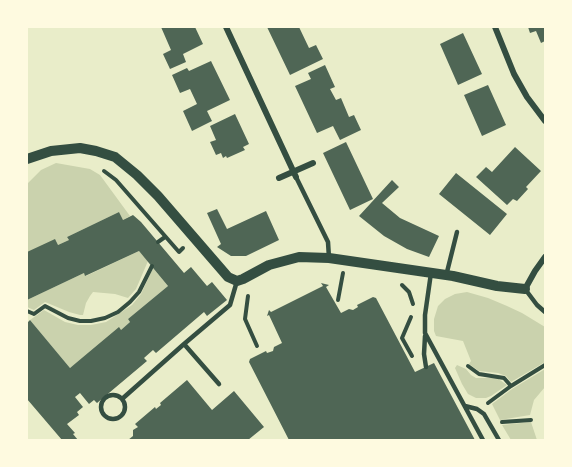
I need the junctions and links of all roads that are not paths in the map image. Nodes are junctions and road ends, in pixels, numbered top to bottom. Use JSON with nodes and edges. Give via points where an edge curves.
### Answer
{"nodes":[{"id":1,"x":226,"y":27,"type":"edge"},
{"id":2,"x":495,"y":27,"type":"edge"},
{"id":3,"x":545,"y":121,"type":"edge"},
{"id":4,"x":27,"y":159,"type":"edge"},
{"id":5,"x":313,"y":163,"type":"dead end"},
{"id":6,"x":295,"y":174,"type":"junction"},
{"id":7,"x":279,"y":178,"type":"dead end"},
{"id":8,"x":457,"y":232,"type":"dead end"},
{"id":9,"x":545,"y":257,"type":"edge"},
{"id":10,"x":329,"y":258,"type":"junction"},
{"id":11,"x":431,"y":273,"type":"junction"},
{"id":12,"x":446,"y":276,"type":"junction"},
{"id":13,"x":237,"y":281,"type":"junction"},
{"id":14,"x":525,"y":289,"type":"junction"},
{"id":15,"x":545,"y":312,"type":"edge"},
{"id":16,"x":425,"y":333,"type":"junction"},
{"id":17,"x":184,"y":344,"type":"junction"},
{"id":18,"x":426,"y":367,"type":"dead end"},
{"id":19,"x":219,"y":384,"type":"dead end"},
{"id":20,"x":122,"y":399,"type":"junction"},
{"id":21,"x":465,"y":406,"type":"junction"},
{"id":22,"x":483,"y":440,"type":"edge"},
{"id":23,"x":500,"y":440,"type":"edge"}],
"edges":[{"from":1,"to":6,"type":"street"},
{"from":2,"to":3,"type":"street","via":[[514,74]]},
{"from":4,"to":13,"type":"street","via":[[80,148],[115,157],[158,196],[228,278]]},
{"from":5,"to":6,"type":"street"},
{"from":6,"to":7,"type":"street"},
{"from":6,"to":10,"type":"lane","via":[[328,242]]},
{"from":8,"to":12,"type":"lane"},
{"from":9,"to":14,"type":"street"},
{"from":10,"to":11,"type":"street"},
{"from":10,"to":13,"type":"street","via":[[299,257],[269,265]]},
{"from":11,"to":12,"type":"street"},
{"from":11,"to":16,"type":"lane"},
{"from":12,"to":14,"type":"street"},
{"from":13,"to":17,"type":"lane","via":[[230,305]]},
{"from":14,"to":15,"type":"lane"},
{"from":16,"to":18,"type":"lane"},
{"from":16,"to":21,"type":"lane"},
{"from":17,"to":19,"type":"lane"},
{"from":17,"to":20,"type":"lane"},
{"from":20,"to":20,"type":"lane","via":[[125,406],[121,416],[114,419],[104,414],[104,399],[111,394]]},
{"from":21,"to":22,"type":"lane"},
{"from":21,"to":23,"type":"lane","via":[[484,414]]}]}
